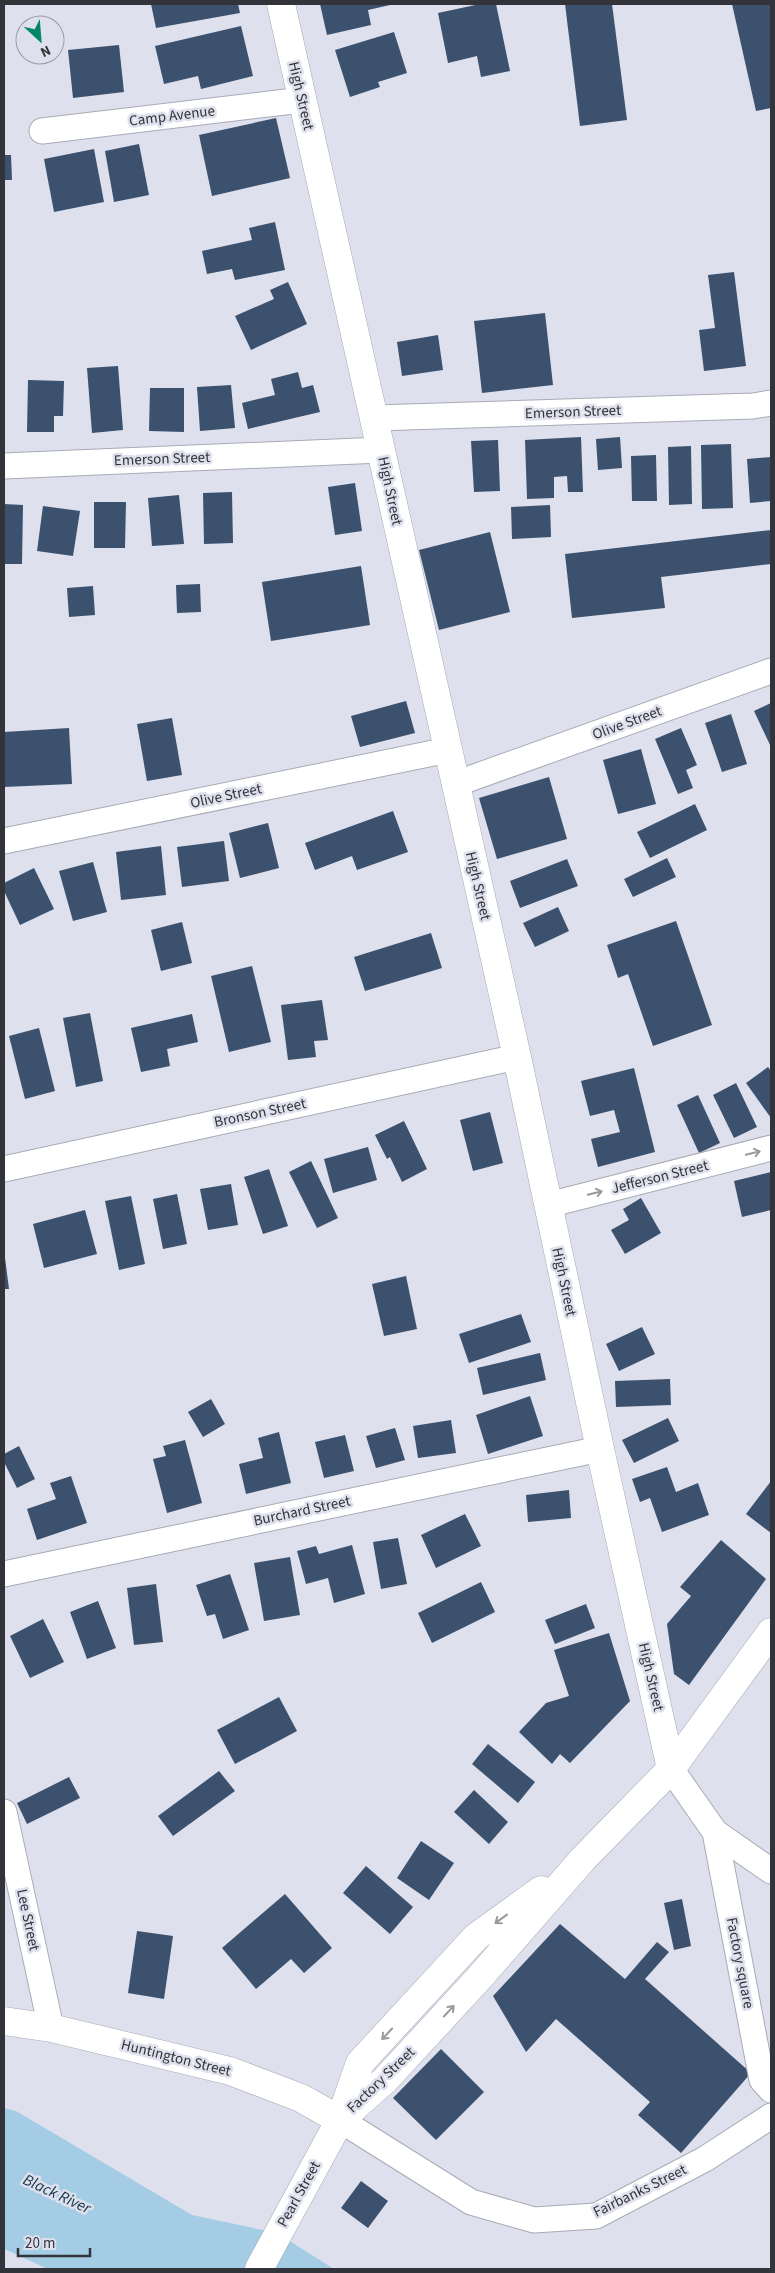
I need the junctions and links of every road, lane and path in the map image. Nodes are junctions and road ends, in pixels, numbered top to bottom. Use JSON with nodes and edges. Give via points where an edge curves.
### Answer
{"nodes":[{"id":1,"x":281,"y":4,"type":"edge"},
{"id":2,"x":302,"y":100,"type":"junction"},
{"id":3,"x":42,"y":131,"type":"dead end"},
{"id":4,"x":771,"y":403,"type":"edge"},
{"id":5,"x":375,"y":418,"type":"junction"},
{"id":6,"x":381,"y":450,"type":"junction"},
{"id":7,"x":4,"y":466,"type":"edge"},
{"id":8,"x":771,"y":671,"type":"edge"},
{"id":9,"x":448,"y":750,"type":"junction"},
{"id":10,"x":455,"y":784,"type":"junction"},
{"id":11,"x":4,"y":841,"type":"edge"},
{"id":12,"x":517,"y":1057,"type":"junction"},
{"id":13,"x":771,"y":1148,"type":"edge"},
{"id":14,"x":4,"y":1169,"type":"edge"},
{"id":15,"x":548,"y":1205,"type":"junction"},
{"id":16,"x":600,"y":1448,"type":"junction"},
{"id":17,"x":4,"y":1574,"type":"edge"},
{"id":18,"x":771,"y":1632,"type":"edge"},
{"id":19,"x":671,"y":1769,"type":"junction"},
{"id":20,"x":4,"y":1812,"type":"edge"},
{"id":21,"x":715,"y":1832,"type":"junction"},
{"id":22,"x":771,"y":1871,"type":"edge"},
{"id":23,"x":4,"y":2021,"type":"edge"},
{"id":24,"x":52,"y":2028,"type":"junction"},
{"id":25,"x":771,"y":2090,"type":"edge"},
{"id":26,"x":771,"y":2116,"type":"edge"},
{"id":27,"x":340,"y":2120,"type":"junction"},
{"id":28,"x":259,"y":2269,"type":"edge"}],
"edges":[{"from":1,"to":2,"type":"street","name":"High Street"},
{"from":2,"to":3,"type":"street","name":"Camp Avenue"},
{"from":2,"to":5,"type":"street","name":"High Street"},
{"from":4,"to":5,"type":"street","name":"Emerson Street"},
{"from":5,"to":6,"type":"street","name":"High Street"},
{"from":6,"to":7,"type":"street","name":"Emerson Street"},
{"from":6,"to":9,"type":"street","name":"High Street"},
{"from":8,"to":10,"type":"street","name":"Olive Street"},
{"from":9,"to":10,"type":"street","name":"High Street"},
{"from":9,"to":11,"type":"street","name":"Olive Street"},
{"from":10,"to":12,"type":"street","name":"High Street"},
{"from":12,"to":14,"type":"street","name":"Bronson Street"},
{"from":12,"to":15,"type":"street","name":"High Street"},
{"from":15,"to":13,"type":"street","name":"Jefferson Street","one_way":true},
{"from":15,"to":16,"type":"street","name":"High Street"},
{"from":16,"to":17,"type":"street","name":"Burchard Street"},
{"from":16,"to":19,"type":"street","name":"High Street"},
{"from":18,"to":19,"type":"street","name":"Factory Street"},
{"from":19,"to":21,"type":"street"},
{"from":19,"to":27,"type":"street","name":"Factory Street","via":[[583,1859],[385,2080]]},
{"from":20,"to":24,"type":"street","name":"Lee Street"},
{"from":21,"to":22,"type":"street"},
{"from":21,"to":25,"type":"street","name":"Factory square","via":[[762,2080]]},
{"from":23,"to":24,"type":"street","name":"Huntington Street"},
{"from":24,"to":27,"type":"street","name":"Huntington Street","via":[[230,2071],[301,2098]]},
{"from":26,"to":27,"type":"street","name":"Fairbanks Street","via":[[705,2158],[596,2216],[534,2220],[471,2202]]},
{"from":27,"to":28,"type":"street","name":"Pearl Street"}]}
